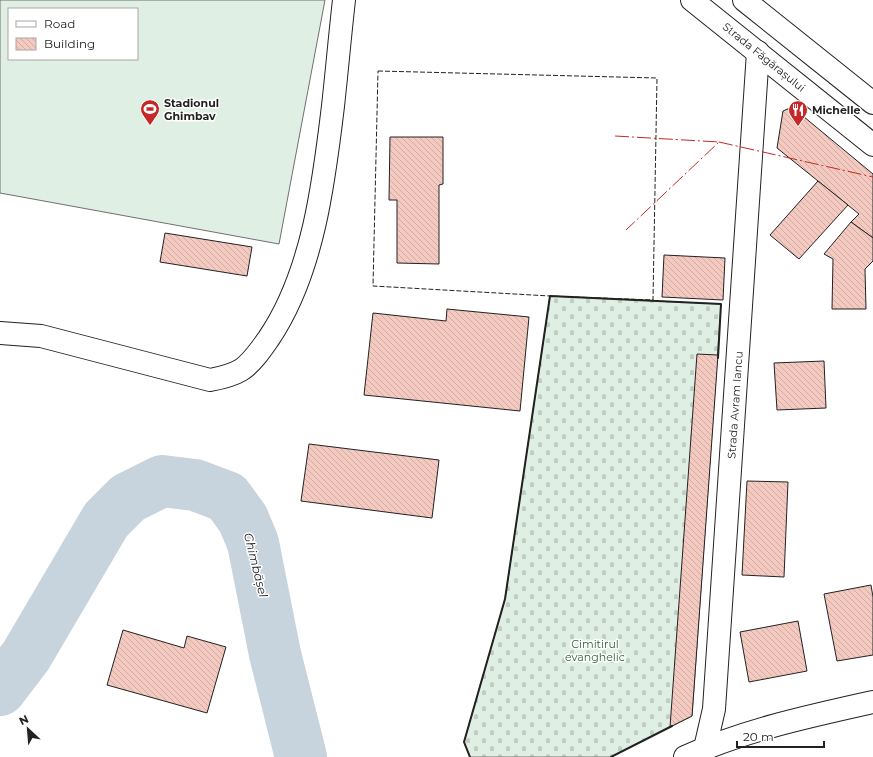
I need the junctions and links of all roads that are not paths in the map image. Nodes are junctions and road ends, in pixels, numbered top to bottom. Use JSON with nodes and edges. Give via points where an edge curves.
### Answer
{"nodes":[{"id":1,"x":344,"y":0,"type":"edge"},
{"id":2,"x":692,"y":0,"type":"edge"},
{"id":3,"x":744,"y":0,"type":"edge"},
{"id":4,"x":758,"y":52,"type":"junction"},
{"id":5,"x":873,"y":103,"type":"edge"},
{"id":6,"x":873,"y":145,"type":"edge"},
{"id":7,"x":0,"y":333,"type":"edge"},
{"id":8,"x":873,"y":702,"type":"edge"},
{"id":9,"x":704,"y":752,"type":"edge"},
{"id":10,"x":686,"y":757,"type":"edge"}],
"edges":[{"from":1,"to":7,"type":"main road","via":[[327,157],[318,212],[302,269],[280,321],[260,350],[242,369],[226,377],[210,380],[41,336]]},
{"from":2,"to":4,"type":"main road","name":"Strada Făgărașului"},
{"from":3,"to":5,"type":"main road"},
{"from":4,"to":6,"type":"main road","name":"Strada Făgărașului"},
{"from":4,"to":9,"type":"main road","name":"Strada Avram Iancu","via":[[714,709]]},
{"from":8,"to":9,"type":"main road","via":[[764,729]]},
{"from":9,"to":10,"type":"main road"}]}
